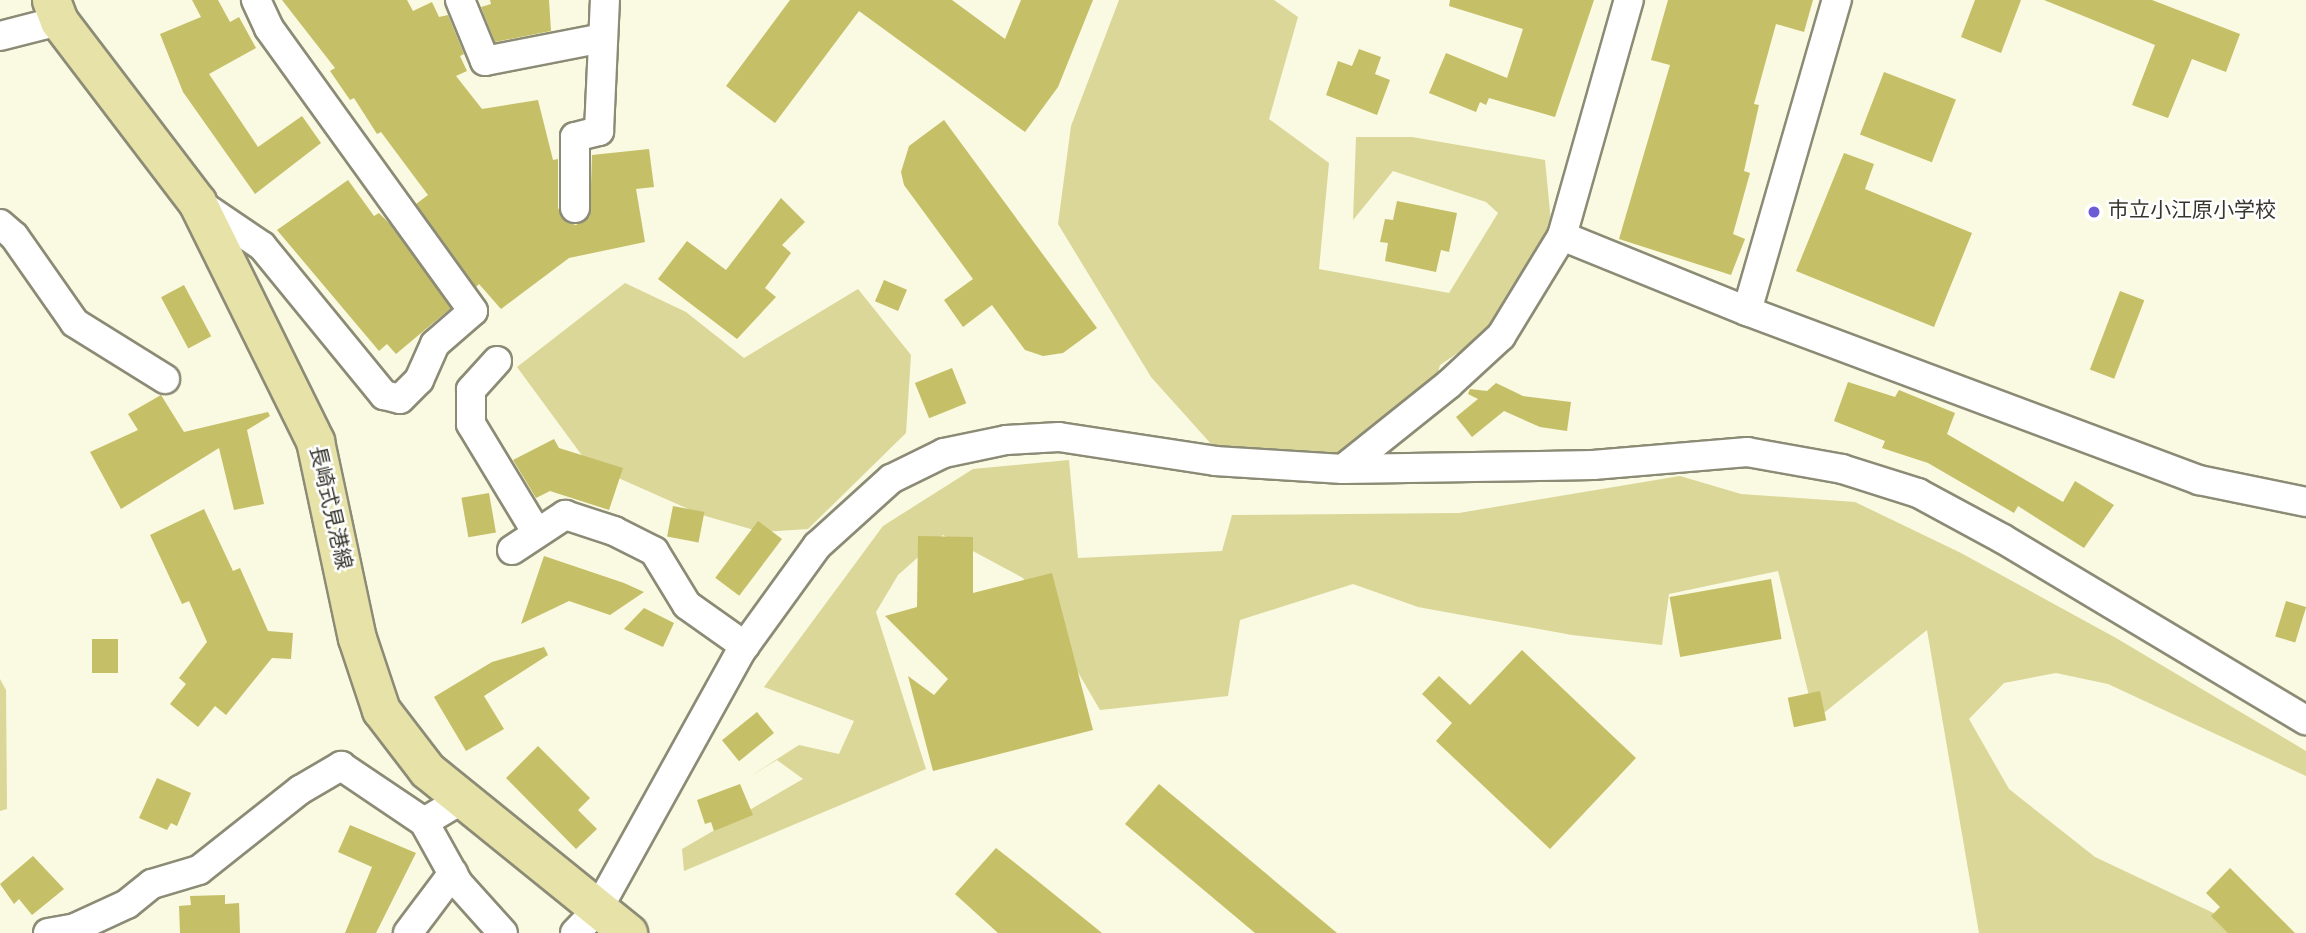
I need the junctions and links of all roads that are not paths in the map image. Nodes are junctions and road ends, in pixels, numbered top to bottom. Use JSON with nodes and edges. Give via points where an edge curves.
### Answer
{"nodes":[{"id":1,"x":256,"y":0,"type":"edge"},
{"id":2,"x":460,"y":0,"type":"edge"},
{"id":3,"x":605,"y":0,"type":"edge"},
{"id":4,"x":1629,"y":0,"type":"edge"},
{"id":5,"x":1838,"y":0,"type":"edge"},
{"id":6,"x":55,"y":10,"type":"edge"},
{"id":7,"x":0,"y":36,"type":"edge"},
{"id":8,"x":603,"y":38,"type":"junction"},
{"id":9,"x":197,"y":202,"type":"junction"},
{"id":10,"x":575,"y":208,"type":"dead end"},
{"id":11,"x":0,"y":224,"type":"edge"},
{"id":12,"x":1562,"y":236,"type":"junction"},
{"id":13,"x":1747,"y":310,"type":"junction"},
{"id":14,"x":497,"y":361,"type":"dead end"},
{"id":15,"x":165,"y":379,"type":"dead end"},
{"id":16,"x":1343,"y":469,"type":"junction"},
{"id":17,"x":2306,"y":502,"type":"edge"},
{"id":18,"x":537,"y":533,"type":"junction"},
{"id":19,"x":512,"y":550,"type":"dead end"},
{"id":20,"x":745,"y":646,"type":"junction"},
{"id":21,"x":2306,"y":720,"type":"edge"},
{"id":22,"x":461,"y":800,"type":"junction"},
{"id":23,"x":424,"y":822,"type":"junction"},
{"id":24,"x":453,"y":873,"type":"junction"},
{"id":25,"x":587,"y":921,"type":"edge"},
{"id":26,"x":48,"y":933,"type":"edge"},
{"id":27,"x":408,"y":933,"type":"edge"},
{"id":28,"x":503,"y":933,"type":"edge"},
{"id":29,"x":628,"y":933,"type":"edge"}],
"edges":[{"from":1,"to":9,"type":"street","via":[[269,28],[473,311],[435,344],[419,380],[400,399],[384,395],[262,246]]},
{"from":2,"to":8,"type":"street","via":[[485,61]]},
{"from":3,"to":8,"type":"street"},
{"from":4,"to":12,"type":"street"},
{"from":5,"to":13,"type":"street"},
{"from":6,"to":7,"type":"street"},
{"from":6,"to":9,"type":"main road","name":"長崎式見港線"},
{"from":8,"to":10,"type":"street","via":[[599,131],[576,137]]},
{"from":9,"to":22,"type":"main road","name":"長崎式見港線","via":[[315,441],[357,638],[381,710],[427,770]]},
{"from":11,"to":15,"type":"street","via":[[14,236],[75,323]]},
{"from":12,"to":13,"type":"street"},
{"from":12,"to":16,"type":"street","via":[[1501,336]]},
{"from":13,"to":17,"type":"street","via":[[2199,480]]},
{"from":14,"to":18,"type":"street","via":[[471,390],[471,424]]},
{"from":16,"to":20,"type":"street","via":[[1214,461],[1059,437],[1006,440],[944,453],[891,479],[817,546]]},
{"from":16,"to":21,"type":"street","via":[[1593,465],[1747,452],[1842,469],[1918,493],[1991,532]]},
{"from":18,"to":19,"type":"street"},
{"from":18,"to":20,"type":"street","via":[[565,515],[654,551],[687,605]]},
{"from":20,"to":25,"type":"street"},
{"from":22,"to":23,"type":"street"},
{"from":22,"to":25,"type":"main road","name":"長崎式見港線"},
{"from":23,"to":24,"type":"street"},
{"from":23,"to":26,"type":"street","via":[[341,766],[300,790],[199,870],[152,884],[127,904],[75,928]]},
{"from":24,"to":27,"type":"street"},
{"from":24,"to":28,"type":"street"},
{"from":25,"to":29,"type":"main road","name":"長崎式見港線"}]}
